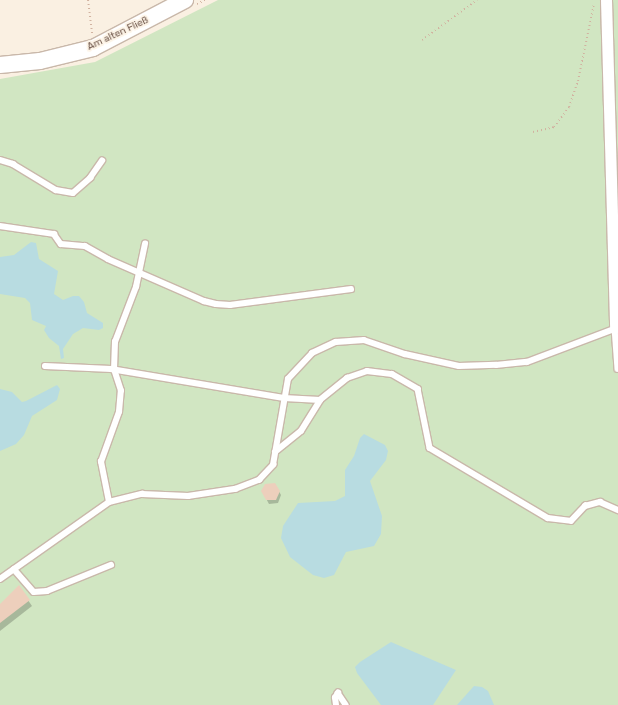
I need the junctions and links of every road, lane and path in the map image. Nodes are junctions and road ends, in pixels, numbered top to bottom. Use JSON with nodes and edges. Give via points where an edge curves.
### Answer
{"nodes":[{"id":1,"x":88,"y":0,"type":"edge"},
{"id":2,"x":185,"y":0,"type":"edge"},
{"id":3,"x":477,"y":0,"type":"edge"},
{"id":4,"x":596,"y":0,"type":"edge"},
{"id":5,"x":606,"y":0,"type":"edge"},
{"id":6,"x":422,"y":40,"type":"dead end"},
{"id":7,"x":93,"y":48,"type":"junction"},
{"id":8,"x":0,"y":65,"type":"edge"},
{"id":9,"x":533,"y":132,"type":"dead end"},
{"id":10,"x":0,"y":160,"type":"edge"},
{"id":11,"x":102,"y":161,"type":"dead end"},
{"id":12,"x":615,"y":176,"type":"edge"},
{"id":13,"x":0,"y":226,"type":"edge"},
{"id":14,"x":145,"y":244,"type":"dead end"},
{"id":15,"x":140,"y":273,"type":"junction"},
{"id":16,"x":351,"y":289,"type":"dead end"},
{"id":17,"x":617,"y":328,"type":"edge"},
{"id":18,"x":45,"y":366,"type":"dead end"},
{"id":19,"x":618,"y":369,"type":"edge"},
{"id":20,"x":114,"y":370,"type":"junction"},
{"id":21,"x":284,"y":398,"type":"junction"},
{"id":22,"x":320,"y":400,"type":"junction"},
{"id":23,"x":275,"y":452,"type":"junction"},
{"id":24,"x":109,"y":502,"type":"junction"},
{"id":25,"x":618,"y":510,"type":"edge"},
{"id":26,"x":111,"y":565,"type":"dead end"},
{"id":27,"x":14,"y":569,"type":"junction"},
{"id":28,"x":0,"y":579,"type":"edge"},
{"id":29,"x":336,"y":705,"type":"edge"},
{"id":30,"x":346,"y":705,"type":"edge"}],
"edges":[{"from":1,"to":7,"type":"path"},
{"from":2,"to":7,"type":"main road","name":"Am alten Fließ"},
{"from":3,"to":6,"type":"path"},
{"from":4,"to":9,"type":"path","via":[[578,81],[569,107],[554,127]]},
{"from":5,"to":12,"type":"street"},
{"from":7,"to":8,"type":"main road","name":"Am alten Fließ","via":[[40,61]]},
{"from":10,"to":11,"type":"lane","via":[[13,164],[56,190],[73,192],[90,178]]},
{"from":12,"to":17,"type":"street"},
{"from":13,"to":15,"type":"lane","via":[[49,232],[62,244],[85,246]]},
{"from":14,"to":15,"type":"lane"},
{"from":15,"to":16,"type":"lane","via":[[216,304],[230,305]]},
{"from":15,"to":20,"type":"lane","via":[[115,342]]},
{"from":17,"to":19,"type":"lane"},
{"from":17,"to":21,"type":"lane","via":[[527,362],[496,365],[458,366],[405,354],[364,340],[336,342],[312,353],[288,379]]},
{"from":18,"to":20,"type":"lane"},
{"from":20,"to":21,"type":"lane"},
{"from":20,"to":24,"type":"lane","via":[[122,391],[119,412],[102,462]]},
{"from":21,"to":22,"type":"lane"},
{"from":21,"to":23,"type":"lane"},
{"from":22,"to":23,"type":"lane","via":[[301,431]]},
{"from":22,"to":25,"type":"lane","via":[[354,376],[367,371],[392,374],[418,389],[430,448],[548,518],[571,521],[585,506],[600,502]]},
{"from":23,"to":24,"type":"lane","via":[[273,465],[259,480],[235,489],[188,496],[142,494]]},
{"from":24,"to":27,"type":"lane"},
{"from":26,"to":27,"type":"lane","via":[[47,591],[34,592]]},
{"from":27,"to":28,"type":"lane"},
{"from":29,"to":30,"type":"lane","via":[[335,698],[338,693]]}]}
